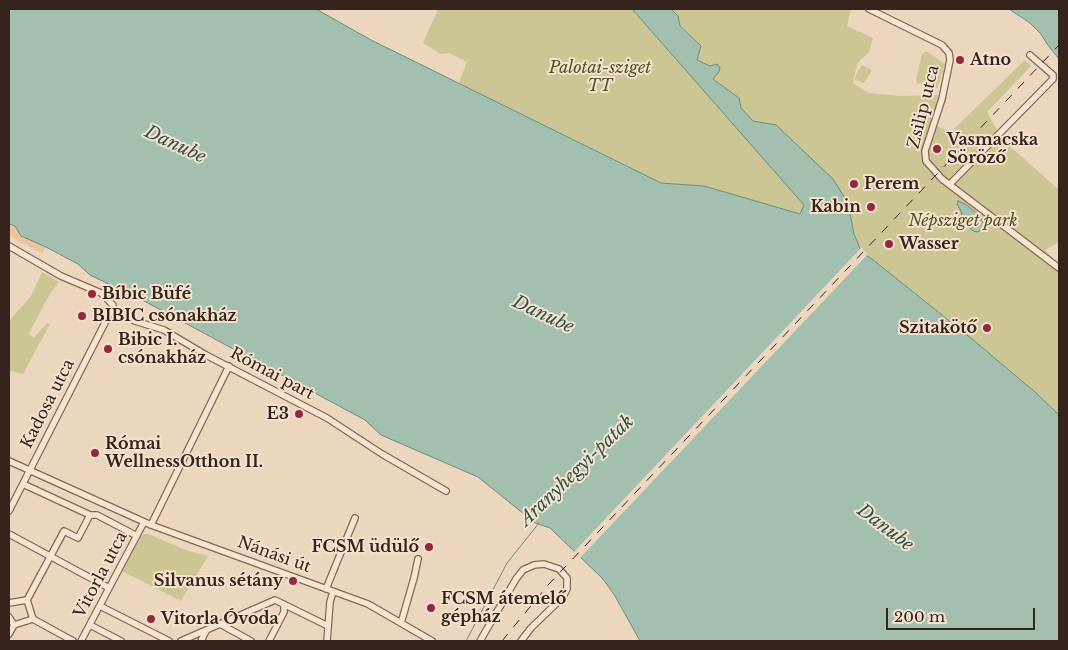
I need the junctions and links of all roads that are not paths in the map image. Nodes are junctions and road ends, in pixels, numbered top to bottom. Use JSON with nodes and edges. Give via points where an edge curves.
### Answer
{"nodes":[{"id":1,"x":869,"y":9,"type":"edge"},
{"id":2,"x":1030,"y":55,"type":"dead end"},
{"id":3,"x":950,"y":184,"type":"junction"},
{"id":4,"x":9,"y":246,"type":"edge"},
{"id":5,"x":1059,"y":268,"type":"edge"},
{"id":6,"x":112,"y":309,"type":"junction"},
{"id":7,"x":229,"y":366,"type":"junction"},
{"id":8,"x":9,"y":461,"type":"edge"},
{"id":9,"x":30,"y":470,"type":"junction"},
{"id":10,"x":23,"y":484,"type":"junction"},
{"id":11,"x":446,"y":491,"type":"dead end"},
{"id":12,"x":103,"y":504,"type":"junction"},
{"id":13,"x":9,"y":510,"type":"edge"},
{"id":14,"x":90,"y":515,"type":"junction"},
{"id":15,"x":97,"y":515,"type":"junction"},
{"id":16,"x":355,"y":518,"type":"dead end"},
{"id":17,"x":144,"y":522,"type":"junction"},
{"id":18,"x":151,"y":525,"type":"junction"},
{"id":19,"x":9,"y":534,"type":"edge"},
{"id":20,"x":137,"y":536,"type":"junction"},
{"id":21,"x":51,"y":556,"type":"junction"},
{"id":22,"x":418,"y":559,"type":"dead end"},
{"id":23,"x":109,"y":588,"type":"junction"},
{"id":24,"x":326,"y":589,"type":"junction"},
{"id":25,"x":333,"y":592,"type":"junction"},
{"id":26,"x":27,"y":600,"type":"junction"},
{"id":27,"x":9,"y":603,"type":"edge"},
{"id":28,"x":284,"y":605,"type":"junction"},
{"id":29,"x":100,"y":606,"type":"junction"},
{"id":30,"x":9,"y":617,"type":"edge"},
{"id":31,"x":33,"y":619,"type":"junction"},
{"id":32,"x":401,"y":623,"type":"junction"},
{"id":33,"x":220,"y":624,"type":"junction"},
{"id":34,"x":14,"y":625,"type":"junction"},
{"id":35,"x":90,"y":625,"type":"junction"},
{"id":36,"x":328,"y":626,"type":"junction"},
{"id":37,"x":206,"y":631,"type":"junction"},
{"id":38,"x":9,"y":634,"type":"edge"},
{"id":39,"x":73,"y":641,"type":"edge"},
{"id":40,"x":81,"y":641,"type":"edge"},
{"id":41,"x":121,"y":641,"type":"edge"},
{"id":42,"x":169,"y":641,"type":"edge"},
{"id":43,"x":181,"y":641,"type":"edge"},
{"id":44,"x":200,"y":641,"type":"edge"},
{"id":45,"x":251,"y":641,"type":"edge"},
{"id":46,"x":269,"y":641,"type":"edge"},
{"id":47,"x":327,"y":641,"type":"edge"},
{"id":48,"x":432,"y":641,"type":"edge"},
{"id":49,"x":480,"y":641,"type":"edge"},
{"id":50,"x":521,"y":641,"type":"edge"}],
"edges":[{"from":1,"to":3,"type":"street","name":"Zsilip utca","via":[[942,45],[949,53],[942,99],[925,151],[926,161],[932,169]]},
{"from":2,"to":3,"type":"street","via":[[1053,75],[1053,80]]},
{"from":3,"to":5,"type":"street"},
{"from":4,"to":6,"type":"street","name":"Római part","via":[[61,276],[101,293],[113,305]]},
{"from":6,"to":7,"type":"street","name":"Római part","via":[[135,321],[164,330]]},
{"from":6,"to":9,"type":"street","name":"Kadosa utca"},
{"from":7,"to":11,"type":"street","name":"Római part","via":[[327,418]]},
{"from":7,"to":18,"type":"street"},
{"from":8,"to":9,"type":"street","name":"Nánási út"},
{"from":9,"to":10,"type":"street","name":"Kadosa utca"},
{"from":9,"to":12,"type":"street","name":"Nánási út"},
{"from":10,"to":13,"type":"street","name":"Kadosa utca"},
{"from":10,"to":14,"type":"street"},
{"from":12,"to":15,"type":"street"},
{"from":12,"to":17,"type":"street","name":"Nánási út"},
{"from":14,"to":15,"type":"street"},
{"from":14,"to":21,"type":"street","via":[[78,538],[64,530]]},
{"from":15,"to":20,"type":"street"},
{"from":16,"to":24,"type":"street"},
{"from":17,"to":18,"type":"street","name":"Nánási út"},
{"from":17,"to":20,"type":"street","name":"Vitorla utca"},
{"from":18,"to":24,"type":"street","name":"Nánási út"},
{"from":19,"to":21,"type":"street"},
{"from":20,"to":23,"type":"street","name":"Vitorla utca"},
{"from":21,"to":23,"type":"street"},
{"from":21,"to":26,"type":"street"},
{"from":22,"to":32,"type":"street"},
{"from":23,"to":29,"type":"street","name":"Vitorla utca"},
{"from":24,"to":25,"type":"street","name":"Nánási út"},
{"from":25,"to":32,"type":"street","name":"Nánási út","via":[[368,604]]},
{"from":25,"to":36,"type":"street"},
{"from":26,"to":27,"type":"street"},
{"from":26,"to":31,"type":"street"},
{"from":28,"to":33,"type":"street","via":[[275,600]]},
{"from":28,"to":36,"type":"street"},
{"from":28,"to":46,"type":"street","via":[[284,612]]},
{"from":29,"to":35,"type":"street","name":"Vitorla utca"},
{"from":29,"to":42,"type":"street"},
{"from":30,"to":34,"type":"street"},
{"from":31,"to":34,"type":"street"},
{"from":31,"to":39,"type":"street"},
{"from":32,"to":48,"type":"street","name":"Nánási út"},
{"from":33,"to":37,"type":"street"},
{"from":33,"to":45,"type":"street"},
{"from":34,"to":38,"type":"street"},
{"from":35,"to":40,"type":"street","name":"Vitorla utca"},
{"from":35,"to":41,"type":"street"},
{"from":36,"to":47,"type":"street"},
{"from":37,"to":43,"type":"street"},
{"from":37,"to":44,"type":"street"},
{"from":49,"to":50,"type":"street","via":[[523,570],[544,564],[559,569],[567,578],[567,589]]}]}
